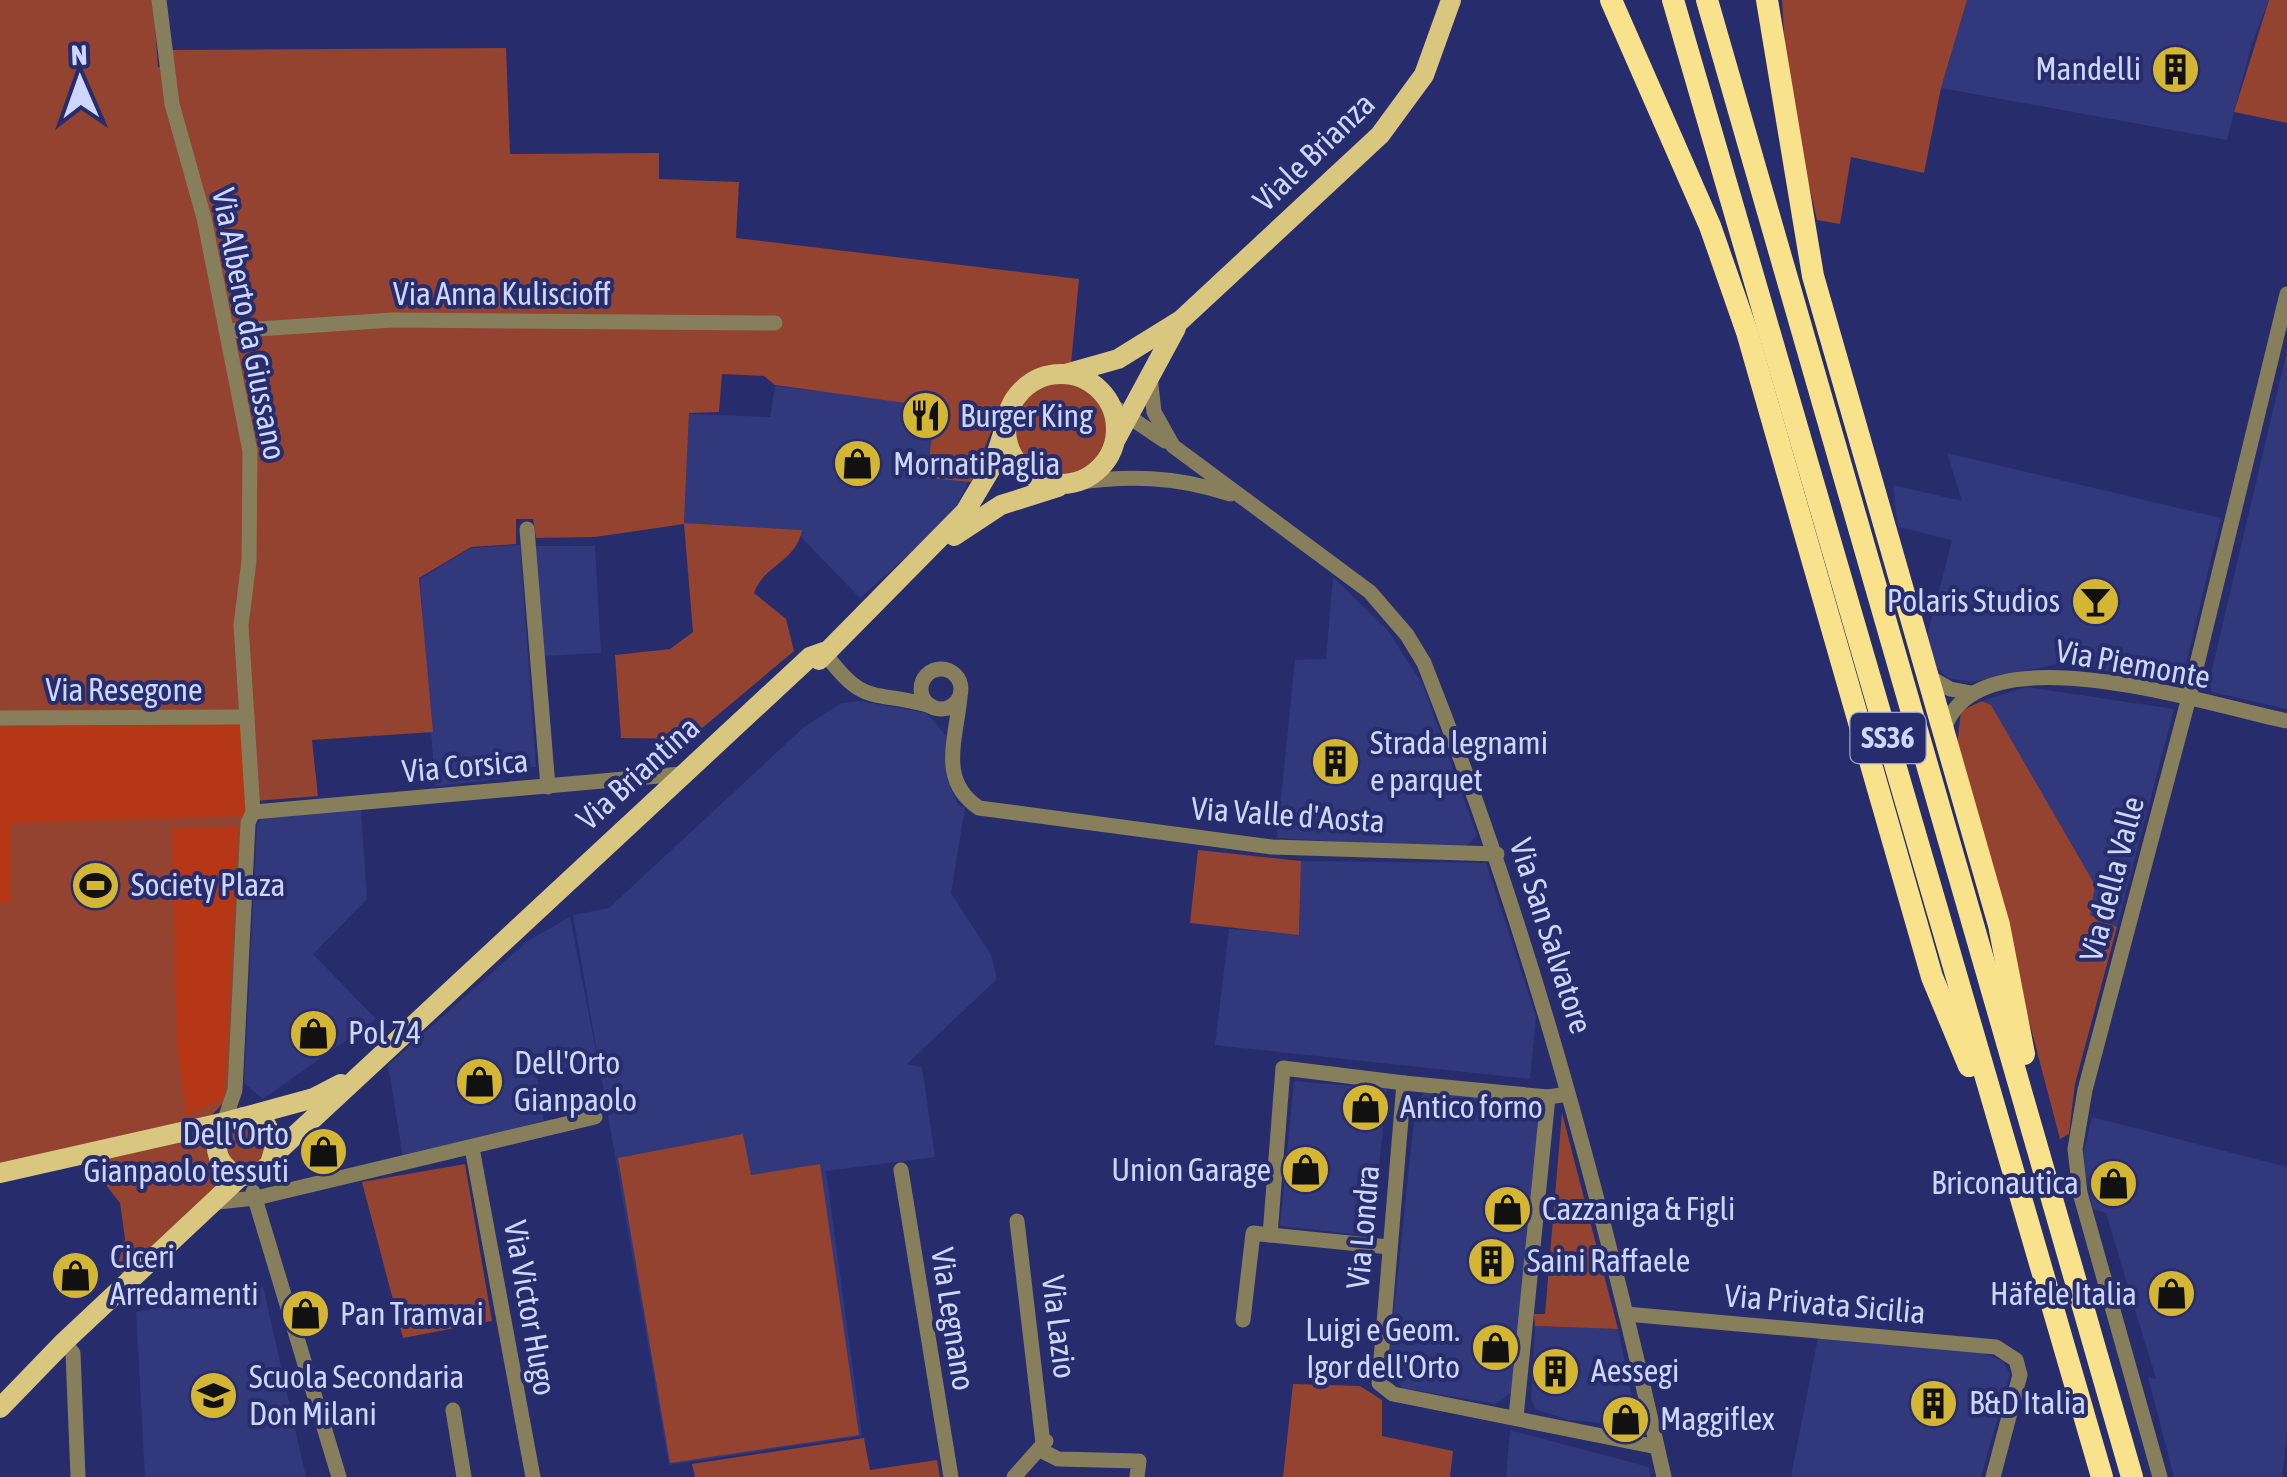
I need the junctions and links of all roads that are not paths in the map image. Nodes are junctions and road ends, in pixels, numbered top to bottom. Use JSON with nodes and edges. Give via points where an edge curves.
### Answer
{"nodes":[{"id":1,"x":158,"y":0,"type":"edge"},
{"id":2,"x":1451,"y":0,"type":"edge"},
{"id":3,"x":1610,"y":0,"type":"edge"},
{"id":4,"x":1673,"y":0,"type":"edge"},
{"id":5,"x":1707,"y":0,"type":"edge"},
{"id":6,"x":1766,"y":0,"type":"edge"},
{"id":7,"x":2287,"y":294,"type":"edge"},
{"id":8,"x":1181,"y":320,"type":"junction"},
{"id":9,"x":775,"y":323,"type":"dead end"},
{"id":10,"x":229,"y":331,"type":"junction"},
{"id":11,"x":1151,"y":370,"type":"junction"},
{"id":12,"x":1064,"y":374,"type":"junction"},
{"id":13,"x":1108,"y":402,"type":"junction"},
{"id":14,"x":1128,"y":414,"type":"junction"},
{"id":15,"x":1005,"y":427,"type":"junction"},
{"id":16,"x":1113,"y":446,"type":"junction"},
{"id":17,"x":1172,"y":446,"type":"junction"},
{"id":18,"x":1070,"y":483,"type":"junction"},
{"id":19,"x":1240,"y":497,"type":"junction"},
{"id":20,"x":527,"y":529,"type":"dead end"},
{"id":21,"x":932,"y":551,"type":"junction"},
{"id":22,"x":824,"y":652,"type":"junction"},
{"id":23,"x":1929,"y":676,"type":"junction"},
{"id":24,"x":923,"y":683,"type":"junction"},
{"id":25,"x":1971,"y":693,"type":"junction"},
{"id":26,"x":960,"y":697,"type":"junction"},
{"id":27,"x":892,"y":698,"type":"junction"},
{"id":28,"x":2188,"y":701,"type":"junction"},
{"id":29,"x":934,"y":708,"type":"junction"},
{"id":30,"x":248,"y":717,"type":"junction"},
{"id":31,"x":0,"y":718,"type":"edge"},
{"id":32,"x":2287,"y":722,"type":"edge"},
{"id":33,"x":1944,"y":730,"type":"junction"},
{"id":34,"x":954,"y":749,"type":"junction"},
{"id":35,"x":681,"y":774,"type":"junction"},
{"id":36,"x":548,"y":786,"type":"junction"},
{"id":37,"x":253,"y":812,"type":"junction"},
{"id":38,"x":1497,"y":854,"type":"junction"},
{"id":39,"x":498,"y":948,"type":"junction"},
{"id":40,"x":361,"y":1074,"type":"junction"},
{"id":41,"x":1404,"y":1083,"type":"junction"},
{"id":42,"x":1568,"y":1094,"type":"junction"},
{"id":43,"x":1548,"y":1097,"type":"junction"},
{"id":44,"x":595,"y":1117,"type":"dead end"},
{"id":45,"x":230,"y":1122,"type":"junction"},
{"id":46,"x":2038,"y":1147,"type":"junction"},
{"id":47,"x":472,"y":1148,"type":"junction"},
{"id":48,"x":2009,"y":1165,"type":"junction"},
{"id":49,"x":902,"y":1170,"type":"dead end"},
{"id":50,"x":0,"y":1173,"type":"edge"},
{"id":51,"x":241,"y":1177,"type":"junction"},
{"id":52,"x":265,"y":1179,"type":"junction"},
{"id":53,"x":218,"y":1202,"type":"junction"},
{"id":54,"x":1017,"y":1221,"type":"dead end"},
{"id":55,"x":1270,"y":1235,"type":"junction"},
{"id":56,"x":1389,"y":1247,"type":"junction"},
{"id":57,"x":1626,"y":1314,"type":"junction"},
{"id":58,"x":1243,"y":1320,"type":"dead end"},
{"id":59,"x":68,"y":1348,"type":"junction"},
{"id":60,"x":0,"y":1408,"type":"edge"},
{"id":61,"x":453,"y":1410,"type":"dead end"},
{"id":62,"x":1516,"y":1417,"type":"junction"},
{"id":63,"x":1046,"y":1440,"type":"junction"},
{"id":64,"x":1657,"y":1447,"type":"junction"},
{"id":65,"x":1058,"y":1458,"type":"junction"},
{"id":66,"x":1138,"y":1469,"type":"edge"},
{"id":67,"x":78,"y":1477,"type":"edge"},
{"id":68,"x":339,"y":1477,"type":"edge"},
{"id":69,"x":464,"y":1477,"type":"edge"},
{"id":70,"x":533,"y":1477,"type":"edge"},
{"id":71,"x":951,"y":1477,"type":"edge"},
{"id":72,"x":1014,"y":1477,"type":"edge"},
{"id":73,"x":1056,"y":1477,"type":"edge"},
{"id":74,"x":1664,"y":1477,"type":"edge"},
{"id":75,"x":1993,"y":1477,"type":"edge"},
{"id":76,"x":2102,"y":1477,"type":"edge"},
{"id":77,"x":2132,"y":1477,"type":"edge"},
{"id":78,"x":2160,"y":1477,"type":"edge"}],
"edges":[{"from":1,"to":10,"type":"street","name":"Via Alberto da Giussano","via":[[166,67]]},
{"from":2,"to":8,"type":"main road","name":"Viale Brianza","via":[[1424,75],[1390,122]]},
{"from":3,"to":48,"type":"highway","via":[[1729,279],[1932,977]]},
{"from":4,"to":48,"type":"highway","number":"SS36"},
{"from":5,"to":46,"type":"highway","number":"SS36"},
{"from":6,"to":23,"type":"highway","via":[[1813,276]]},
{"from":7,"to":28,"type":"street","name":"Via della Valle"},
{"from":8,"to":11,"type":"main road"},
{"from":8,"to":12,"type":"main road","via":[[1118,359]]},
{"from":9,"to":10,"type":"street","name":"Via Anna Kuliscioff","via":[[394,320]]},
{"from":10,"to":30,"type":"street","name":"Via Alberto da Giussano","via":[[250,451],[241,625]]},
{"from":11,"to":14,"type":"main road"},
{"from":11,"to":17,"type":"street","via":[[1154,412]]},
{"from":12,"to":13,"type":"main road","via":[[1090,382]]},
{"from":12,"to":15,"type":"main road","via":[[1022,390]]},
{"from":13,"to":14,"type":"street","name":"Via San Salvatore"},
{"from":13,"to":16,"type":"main road","via":[[1116,427]]},
{"from":14,"to":16,"type":"main road"},
{"from":14,"to":17,"type":"street","name":"Via San Salvatore"},
{"from":15,"to":18,"type":"main road","via":[[1008,446],[1027,473]]},
{"from":15,"to":21,"type":"main road","name":"Via Briantina","via":[[982,488]]},
{"from":16,"to":18,"type":"main road","via":[[1088,477]]},
{"from":17,"to":19,"type":"street","name":"Via San Salvatore"},
{"from":18,"to":19,"type":"street","name":"Via San Salvatore","via":[[1173,479]]},
{"from":18,"to":21,"type":"main road","name":"Via Briantina","via":[[1001,505]]},
{"from":19,"to":38,"type":"street","name":"Via San Salvatore","via":[[1370,592],[1408,635]]},
{"from":20,"to":36,"type":"street"},
{"from":21,"to":22,"type":"main road","name":"Via Briantina"},
{"from":22,"to":27,"type":"street","via":[[848,685]]},
{"from":22,"to":35,"type":"main road","name":"Via Briantina","via":[[810,657]]},
{"from":22,"to":39,"type":"main road","name":"Via Briantina","via":[[553,907]]},
{"from":23,"to":25,"type":"street"},
{"from":23,"to":33,"type":"highway"},
{"from":24,"to":26,"type":"street","via":[[930,673],[948,670],[960,684]]},
{"from":24,"to":27,"type":"street"},
{"from":24,"to":29,"type":"street","via":[[923,696]]},
{"from":25,"to":28,"type":"street","name":"Via Piemonte","via":[[2038,674],[2084,677]]},
{"from":25,"to":33,"type":"street","via":[[1952,709]]},
{"from":26,"to":29,"type":"street","via":[[951,707]]},
{"from":26,"to":34,"type":"street"},
{"from":27,"to":29,"type":"street"},
{"from":28,"to":32,"type":"street","name":"Via Piemonte"},
{"from":28,"to":78,"type":"street","name":"Via della Valle","via":[[2084,1090],[2075,1149],[2080,1193]]},
{"from":29,"to":34,"type":"street"},
{"from":30,"to":31,"type":"street","name":"Via Resegone"},
{"from":30,"to":37,"type":"street","name":"Via Alberto da Giussano"},
{"from":33,"to":46,"type":"highway","via":[[2012,978]]},
{"from":34,"to":38,"type":"street","name":"Via Valle d'Aosta","via":[[953,783],[979,808],[1272,847]]},
{"from":35,"to":36,"type":"street","name":"Via Corsica"},
{"from":35,"to":39,"type":"main road","name":"Via Briantina"},
{"from":36,"to":37,"type":"street","name":"Via Corsica"},
{"from":37,"to":45,"type":"street","name":"Via Alberto da Giussano"},
{"from":38,"to":42,"type":"street","name":"Via San Salvatore"},
{"from":39,"to":40,"type":"main road","name":"Via Briantina"},
{"from":40,"to":45,"type":"main road","name":"Via Briantina","via":[[314,1098]]},
{"from":40,"to":52,"type":"main road","name":"Via Briantina"},
{"from":41,"to":43,"type":"street"},
{"from":41,"to":55,"type":"street","via":[[1283,1068]]},
{"from":41,"to":56,"type":"street","name":"Via Londra"},
{"from":42,"to":43,"type":"street"},
{"from":42,"to":57,"type":"street","name":"Via San Salvatore"},
{"from":43,"to":62,"type":"street"},
{"from":44,"to":47,"type":"street"},
{"from":45,"to":50,"type":"main road","name":"Via Briantina"},
{"from":45,"to":51,"type":"main road","via":[[216,1144],[218,1160]]},
{"from":45,"to":52,"type":"main road","via":[[269,1128]]},
{"from":46,"to":77,"type":"highway","number":"SS36"},
{"from":47,"to":52,"type":"street","via":[[290,1188]]},
{"from":47,"to":70,"type":"street","name":"Via Victor Hugo"},
{"from":48,"to":76,"type":"highway","number":"SS36"},
{"from":49,"to":71,"type":"street","name":"Via Legnano"},
{"from":51,"to":52,"type":"main road"},
{"from":51,"to":53,"type":"main road"},
{"from":52,"to":53,"type":"street"},
{"from":52,"to":68,"type":"street","via":[[264,1218]]},
{"from":53,"to":59,"type":"main road"},
{"from":54,"to":63,"type":"street","name":"Via Lazio"},
{"from":55,"to":56,"type":"street"},
{"from":55,"to":58,"type":"street","via":[[1253,1233]]},
{"from":56,"to":62,"type":"street","name":"Via Londra","via":[[1379,1383],[1393,1394]]},
{"from":57,"to":64,"type":"street","name":"Via San Salvatore"},
{"from":57,"to":75,"type":"street","name":"Via Privata Sicilia","via":[[1996,1347],[2016,1360],[2020,1375]]},
{"from":59,"to":60,"type":"main road"},
{"from":59,"to":67,"type":"street"},
{"from":61,"to":69,"type":"street"},
{"from":62,"to":64,"type":"street"},
{"from":63,"to":65,"type":"street","via":[[1046,1456]]},
{"from":63,"to":72,"type":"street"},
{"from":64,"to":74,"type":"street","name":"Via San Salvatore"},
{"from":65,"to":66,"type":"street"},
{"from":65,"to":73,"type":"street"}]}
